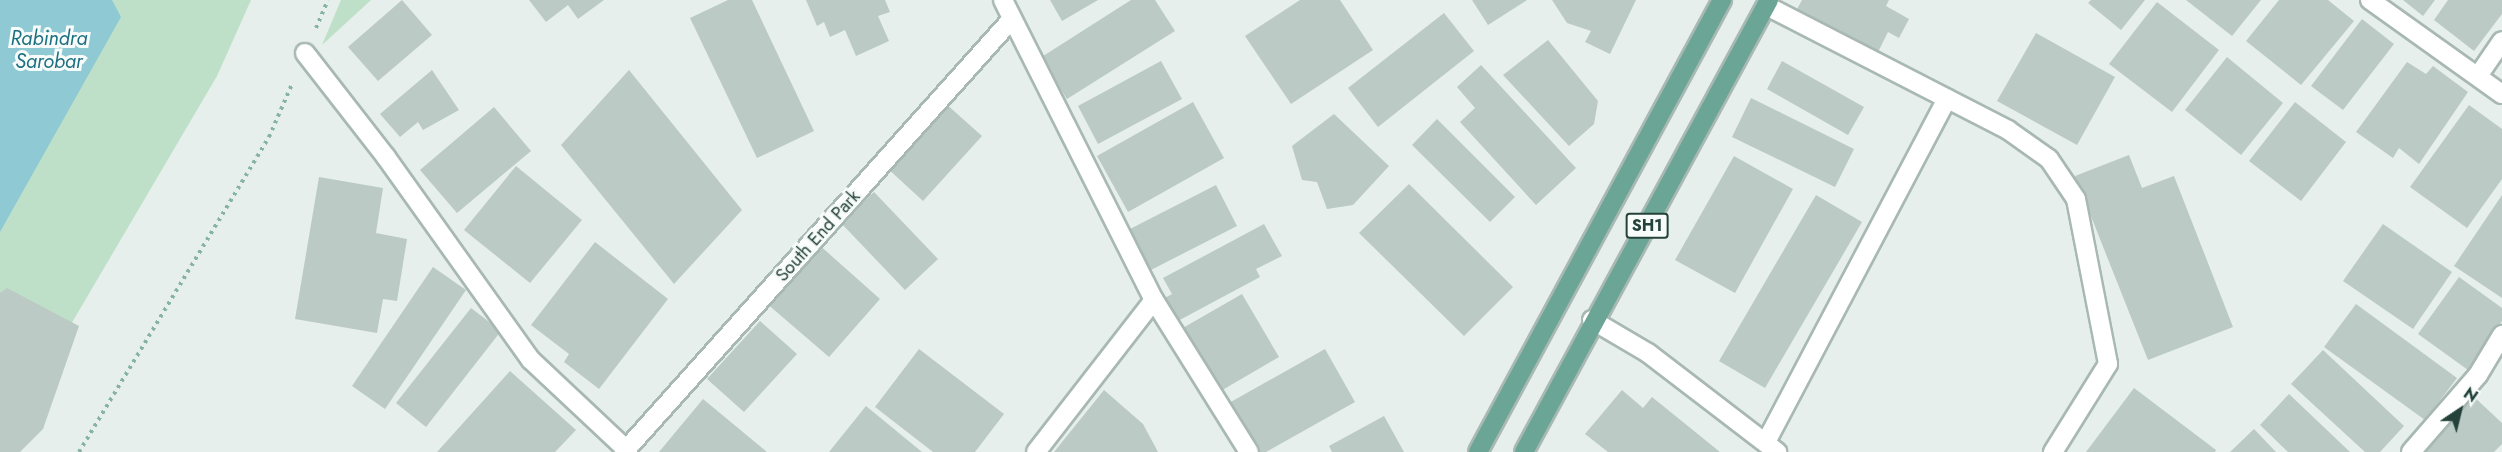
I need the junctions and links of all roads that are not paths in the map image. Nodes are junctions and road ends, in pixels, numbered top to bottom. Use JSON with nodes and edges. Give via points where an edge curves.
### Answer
{"nodes":[{"id":1,"x":1003,"y":0,"type":"edge"},
{"id":2,"x":1722,"y":0,"type":"edge"},
{"id":3,"x":2370,"y":0,"type":"edge"},
{"id":4,"x":1768,"y":3,"type":"edge"},
{"id":5,"x":1012,"y":19,"type":"junction"},
{"id":6,"x":2502,"y":41,"type":"edge"},
{"id":7,"x":305,"y":52,"type":"road end"},
{"id":8,"x":2478,"y":76,"type":"junction"},
{"id":9,"x":2502,"y":94,"type":"edge"},
{"id":10,"x":1947,"y":99,"type":"junction"},
{"id":11,"x":1154,"y":300,"type":"junction"},
{"id":12,"x":1592,"y":320,"type":"junction"},
{"id":13,"x":2502,"y":335,"type":"edge"},
{"id":14,"x":1772,"y":447,"type":"edge"},
{"id":15,"x":626,"y":451,"type":"edge"},
{"id":16,"x":1036,"y":452,"type":"edge"},
{"id":17,"x":1249,"y":452,"type":"edge"},
{"id":18,"x":1478,"y":452,"type":"edge"},
{"id":19,"x":1524,"y":452,"type":"edge"},
{"id":20,"x":2053,"y":452,"type":"edge"},
{"id":21,"x":2411,"y":452,"type":"edge"}],
"edges":[{"from":1,"to":5,"type":"street"},
{"from":2,"to":18,"type":"main road","number":"SH1"},
{"from":3,"to":8,"type":"street"},
{"from":4,"to":10,"type":"street"},
{"from":4,"to":12,"type":"main road","number":"SH1"},
{"from":5,"to":11,"type":"street"},
{"from":5,"to":15,"type":"street","name":"South End Park"},
{"from":6,"to":8,"type":"street"},
{"from":7,"to":15,"type":"street","via":[[386,157],[531,360]]},
{"from":8,"to":9,"type":"street"},
{"from":10,"to":14,"type":"street"},
{"from":10,"to":20,"type":"street","via":[[2008,130],[2049,159],[2076,199],[2108,364]]},
{"from":11,"to":16,"type":"street"},
{"from":11,"to":17,"type":"street"},
{"from":12,"to":14,"type":"street","via":[[1648,352]]},
{"from":12,"to":19,"type":"main road","number":"SH1"},
{"from":13,"to":21,"type":"street","via":[[2478,375]]}]}
